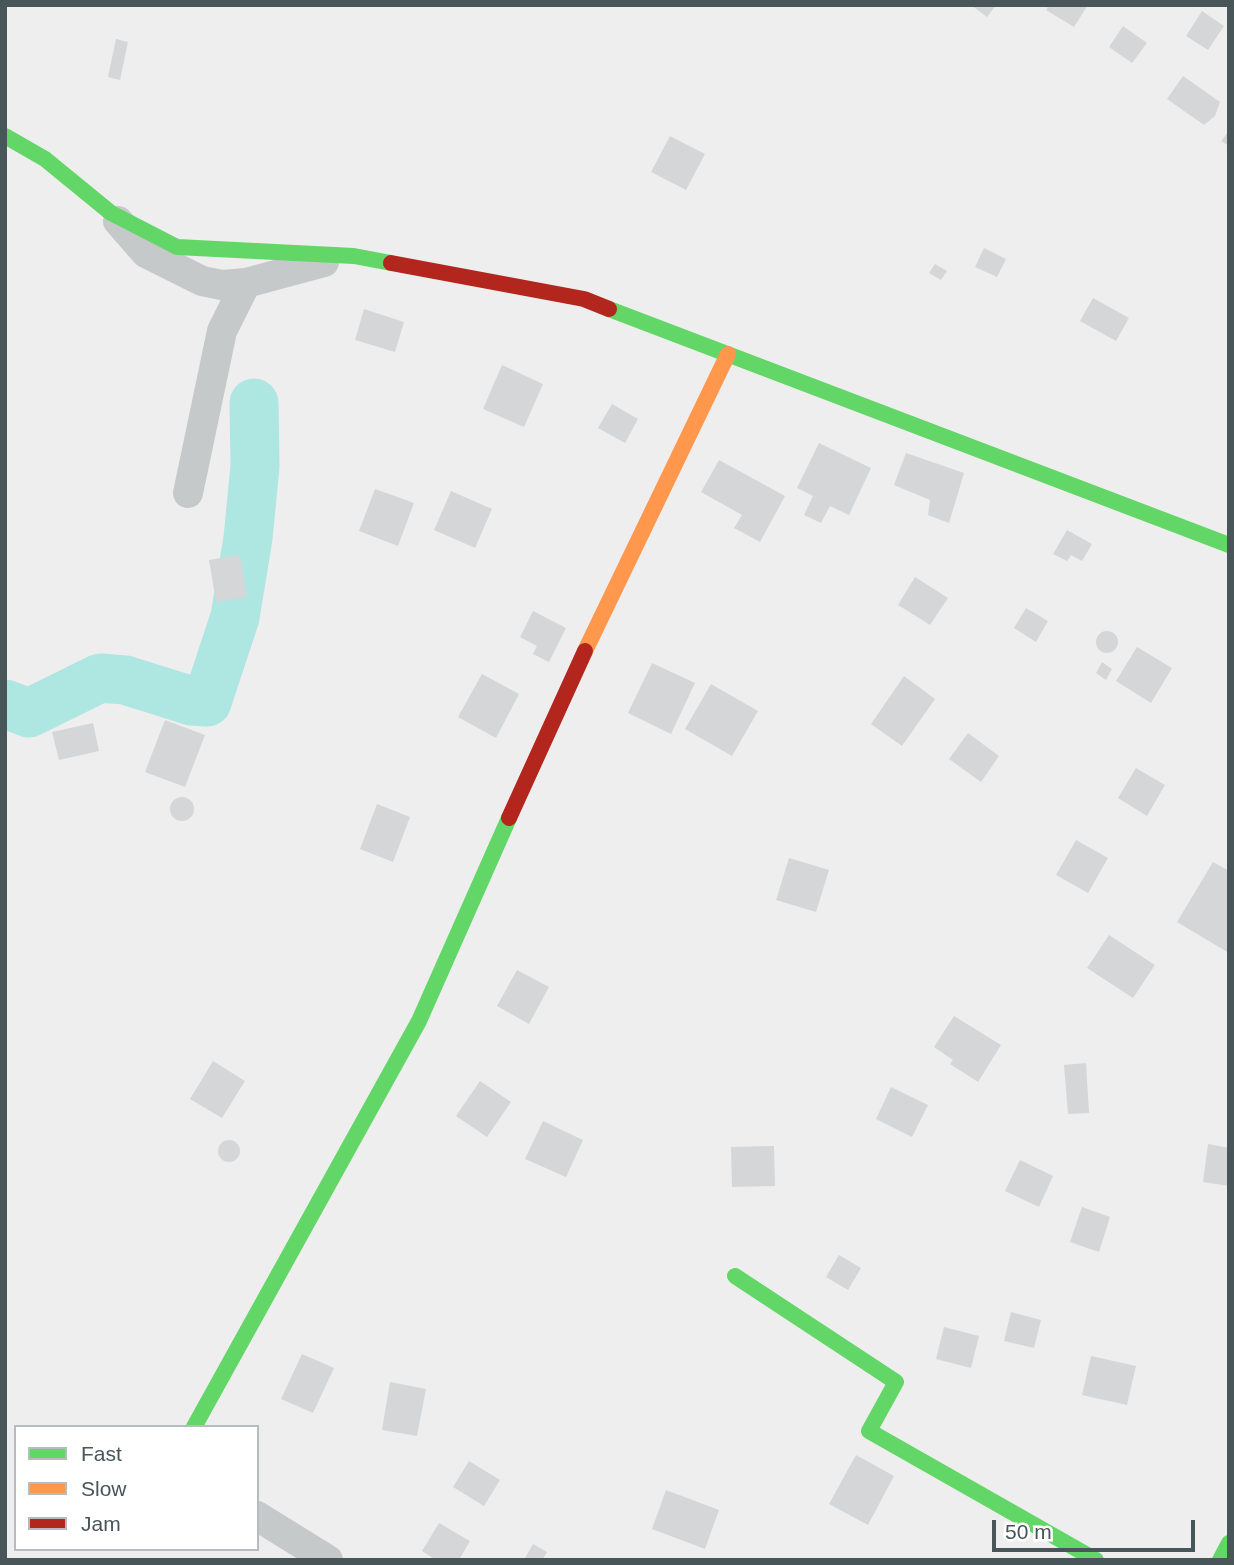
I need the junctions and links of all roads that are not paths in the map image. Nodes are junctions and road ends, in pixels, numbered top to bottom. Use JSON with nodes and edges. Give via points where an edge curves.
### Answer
{"nodes":[{"id":1,"x":5,"y":136,"type":"edge"},
{"id":2,"x":111,"y":213,"type":"junction"},
{"id":3,"x":354,"y":256,"type":"junction"},
{"id":4,"x":246,"y":283,"type":"junction"},
{"id":5,"x":727,"y":354,"type":"junction"},
{"id":6,"x":188,"y":494,"type":"dead end"},
{"id":7,"x":1229,"y":545,"type":"edge"},
{"id":8,"x":735,"y":1276,"type":"dead end"},
{"id":9,"x":195,"y":1425,"type":"edge"},
{"id":10,"x":259,"y":1517,"type":"edge"},
{"id":11,"x":1229,"y":1543,"type":"edge"},
{"id":12,"x":328,"y":1560,"type":"edge"},
{"id":13,"x":1097,"y":1560,"type":"edge"},
{"id":14,"x":1220,"y":1560,"type":"edge"}],
"edges":[{"from":1,"to":2,"type":"street","via":[[45,159]]},
{"from":2,"to":3,"type":"street","via":[[177,247]]},
{"from":2,"to":4,"type":"street","via":[[146,253],[179,272],[222,285]]},
{"from":3,"to":4,"type":"street"},
{"from":3,"to":5,"type":"street","via":[[584,299]]},
{"from":4,"to":6,"type":"street","via":[[222,331]]},
{"from":5,"to":7,"type":"street"},
{"from":5,"to":9,"type":"street","via":[[550,725],[419,1021]]},
{"from":8,"to":13,"type":"street","via":[[896,1382],[869,1431]]},
{"from":10,"to":12,"type":"street"},
{"from":11,"to":14,"type":"street"}]}
